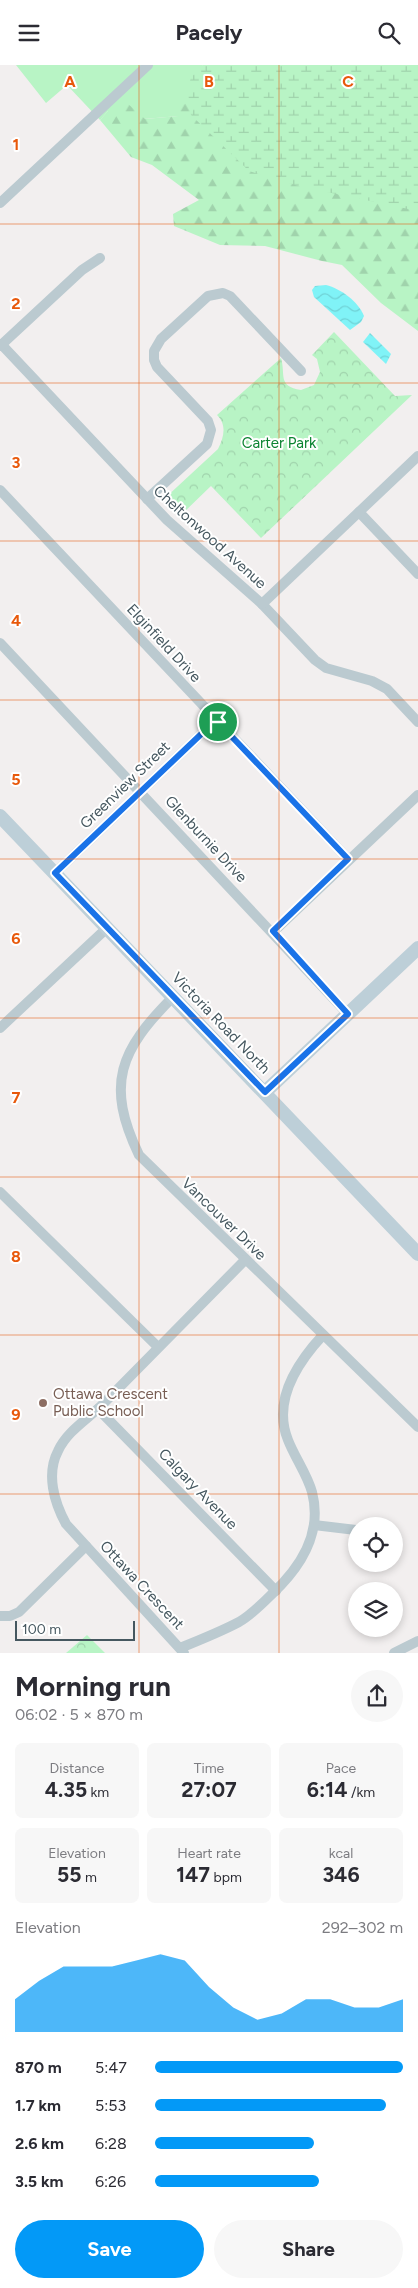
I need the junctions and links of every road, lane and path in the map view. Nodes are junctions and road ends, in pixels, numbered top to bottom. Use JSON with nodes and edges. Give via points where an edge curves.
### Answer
{"nodes":[{"id":1,"x":148,"y":65,"type":"edge"},
{"id":2,"x":0,"y":203,"type":"edge"},
{"id":3,"x":100,"y":258,"type":"dead end"},
{"id":4,"x":1,"y":345,"type":"edge"},
{"id":5,"x":301,"y":371,"type":"dead end"},
{"id":6,"x":418,"y":456,"type":"edge"},
{"id":7,"x":0,"y":490,"type":"edge"},
{"id":8,"x":147,"y":499,"type":"junction"},
{"id":9,"x":359,"y":512,"type":"junction"},
{"id":10,"x":418,"y":574,"type":"edge"},
{"id":11,"x":262,"y":604,"type":"junction"},
{"id":12,"x":0,"y":643,"type":"edge"},
{"id":13,"x":216,"y":720,"type":"junction"},
{"id":14,"x":418,"y":722,"type":"edge"},
{"id":15,"x":141,"y":791,"type":"junction"},
{"id":16,"x":418,"y":795,"type":"edge"},
{"id":17,"x":0,"y":816,"type":"edge"},
{"id":18,"x":348,"y":859,"type":"junction"},
{"id":19,"x":55,"y":873,"type":"junction"},
{"id":20,"x":107,"y":927,"type":"junction"},
{"id":21,"x":273,"y":931,"type":"junction"},
{"id":22,"x":418,"y":948,"type":"edge"},
{"id":23,"x":173,"y":997,"type":"junction"},
{"id":24,"x":348,"y":1014,"type":"junction"},
{"id":25,"x":0,"y":1028,"type":"edge"},
{"id":26,"x":265,"y":1092,"type":"junction"},
{"id":27,"x":0,"y":1192,"type":"edge"},
{"id":28,"x":416,"y":1249,"type":"edge"},
{"id":29,"x":246,"y":1260,"type":"junction"},
{"id":30,"x":323,"y":1335,"type":"junction"},
{"id":31,"x":158,"y":1347,"type":"junction"},
{"id":32,"x":98,"y":1409,"type":"junction"},
{"id":33,"x":418,"y":1427,"type":"edge"},
{"id":34,"x":314,"y":1525,"type":"junction"},
{"id":35,"x":348,"y":1529,"type":"edge"},
{"id":36,"x":86,"y":1546,"type":"junction"},
{"id":37,"x":276,"y":1591,"type":"junction"},
{"id":38,"x":0,"y":1616,"type":"edge"},
{"id":39,"x":418,"y":1641,"type":"edge"},
{"id":40,"x":182,"y":1651,"type":"edge"},
{"id":41,"x":394,"y":1653,"type":"edge"}],
"edges":[{"from":1,"to":2,"type":"street"},
{"from":3,"to":4,"type":"street","via":[[82,269]]},
{"from":4,"to":8,"type":"street","name":"Cheltonwood Avenue"},
{"from":5,"to":8,"type":"street","via":[[230,296],[223,293],[208,296],[156,344],[154,360],[208,421],[211,429],[207,444]]},
{"from":6,"to":9,"type":"street"},
{"from":7,"to":13,"type":"street","name":"Elginfield Drive"},
{"from":8,"to":11,"type":"street","name":"Cheltonwood Avenue"},
{"from":9,"to":10,"type":"street"},
{"from":9,"to":11,"type":"street"},
{"from":11,"to":14,"type":"street","name":"Cheltonwood Avenue","via":[[315,660],[326,668],[372,681],[387,689]]},
{"from":12,"to":15,"type":"street","name":"Glenburnie Drive"},
{"from":13,"to":15,"type":"street","name":"Greenview Street"},
{"from":13,"to":18,"type":"street","name":"Elginfield Drive"},
{"from":15,"to":19,"type":"street","name":"Greenview Street"},
{"from":15,"to":21,"type":"street","name":"Glenburnie Drive"},
{"from":16,"to":18,"type":"street"},
{"from":17,"to":19,"type":"main road","name":"Victoria Road North"},
{"from":18,"to":21,"type":"street"},
{"from":19,"to":20,"type":"main road","name":"Victoria Road North"},
{"from":20,"to":23,"type":"main road","name":"Victoria Road North"},
{"from":20,"to":25,"type":"street"},
{"from":21,"to":24,"type":"street","name":"Glenburnie Drive"},
{"from":22,"to":24,"type":"main road"},
{"from":23,"to":26,"type":"main road","name":"Victoria Road North"},
{"from":23,"to":29,"type":"street","name":"Vancouver Drive","via":[[149,1021],[127,1058],[120,1096],[127,1130],[139,1155]]},
{"from":24,"to":26,"type":"main road"},
{"from":26,"to":28,"type":"main road","name":"Victoria Road North"},
{"from":27,"to":31,"type":"street"},
{"from":29,"to":30,"type":"street","name":"Vancouver Drive"},
{"from":29,"to":31,"type":"street","name":"Ottawa Crescent"},
{"from":30,"to":33,"type":"street","name":"Vancouver Drive"},
{"from":30,"to":34,"type":"street","name":"Ottawa Crescent","via":[[298,1366],[289,1383],[283,1410],[288,1440],[313,1494]]},
{"from":31,"to":32,"type":"street","name":"Ottawa Crescent"},
{"from":32,"to":36,"type":"street","name":"Ottawa Crescent","via":[[65,1440],[58,1451],[53,1472],[57,1506],[66,1524]]},
{"from":32,"to":37,"type":"street","name":"Calgary Avenue"},
{"from":34,"to":35,"type":"street"},
{"from":34,"to":37,"type":"street","name":"Ottawa Crescent","via":[[299,1566]]},
{"from":36,"to":38,"type":"street","via":[[19,1612]]},
{"from":36,"to":40,"type":"street","name":"Ottawa Crescent"},
{"from":37,"to":40,"type":"street","name":"Ottawa Crescent","via":[[241,1621]]},
{"from":39,"to":41,"type":"street"}]}
